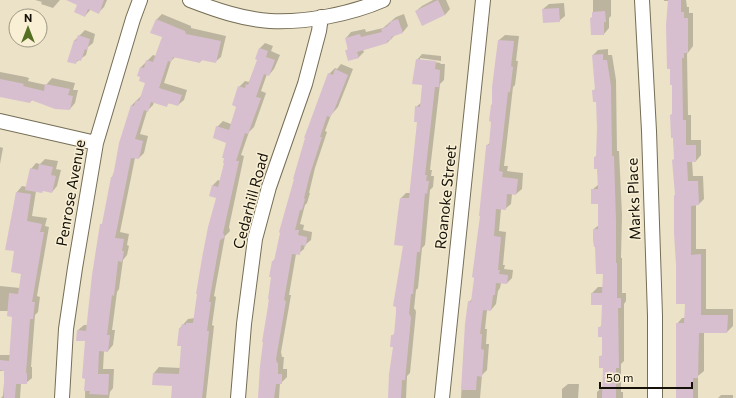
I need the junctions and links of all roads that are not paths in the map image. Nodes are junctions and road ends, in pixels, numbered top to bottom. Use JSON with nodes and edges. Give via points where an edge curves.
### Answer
{"nodes":[{"id":1,"x":140,"y":0,"type":"edge"},
{"id":2,"x":190,"y":0,"type":"edge"},
{"id":3,"x":384,"y":0,"type":"edge"},
{"id":4,"x":483,"y":0,"type":"edge"},
{"id":5,"x":642,"y":0,"type":"edge"},
{"id":6,"x":321,"y":17,"type":"junction"},
{"id":7,"x":0,"y":121,"type":"edge"},
{"id":8,"x":96,"y":143,"type":"junction"},
{"id":9,"x":62,"y":398,"type":"edge"},
{"id":10,"x":238,"y":398,"type":"edge"},
{"id":11,"x":442,"y":398,"type":"edge"},
{"id":12,"x":655,"y":398,"type":"edge"}],
"edges":[{"from":1,"to":8,"type":"street","name":"Penrose Avenue"},
{"from":2,"to":6,"type":"street","via":[[222,12],[270,21]]},
{"from":3,"to":6,"type":"street","via":[[368,7]]},
{"from":4,"to":11,"type":"street","name":"Roanoke Street"},
{"from":5,"to":12,"type":"street","name":"Marks Place","via":[[655,308]]},
{"from":6,"to":10,"type":"street","name":"Cedarhill Road","via":[[305,84],[269,187],[256,239],[244,324]]},
{"from":7,"to":8,"type":"street"},
{"from":8,"to":9,"type":"street","name":"Penrose Avenue","via":[[67,321]]}]}
